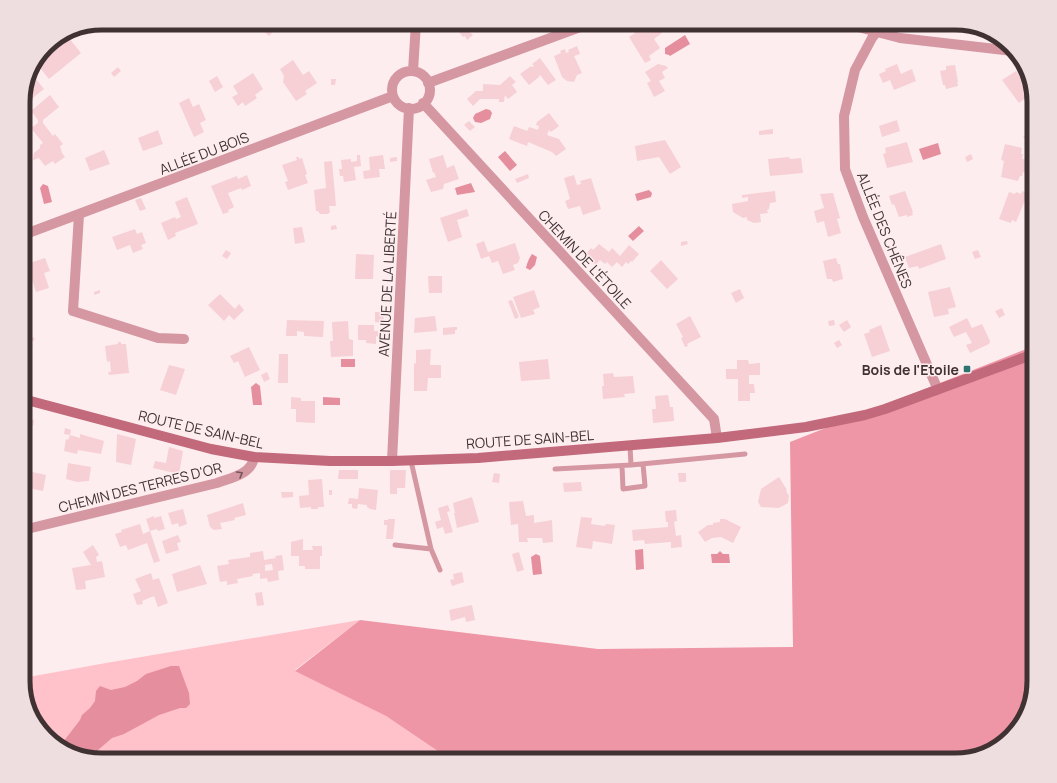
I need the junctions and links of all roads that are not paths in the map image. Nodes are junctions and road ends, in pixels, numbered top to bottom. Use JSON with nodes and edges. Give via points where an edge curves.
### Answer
{"nodes":[{"id":1,"x":416,"y":30,"type":"edge"},
{"id":2,"x":572,"y":30,"type":"edge"},
{"id":3,"x":866,"y":30,"type":"edge"},
{"id":4,"x":878,"y":30,"type":"edge"},
{"id":5,"x":876,"y":33,"type":"junction"},
{"id":6,"x":1005,"y":50,"type":"edge"},
{"id":7,"x":413,"y":71,"type":"junction"},
{"id":8,"x":428,"y":83,"type":"junction"},
{"id":9,"x":393,"y":96,"type":"junction"},
{"id":10,"x":423,"y":103,"type":"junction"},
{"id":11,"x":409,"y":108,"type":"junction"},
{"id":12,"x":79,"y":215,"type":"junction"},
{"id":13,"x":30,"y":232,"type":"edge"},
{"id":14,"x":184,"y":339,"type":"dead end"},
{"id":15,"x":1027,"y":357,"type":"edge"},
{"id":16,"x":938,"y":390,"type":"junction"},
{"id":17,"x":30,"y":401,"type":"edge"},
{"id":18,"x":717,"y":438,"type":"junction"},
{"id":19,"x":630,"y":446,"type":"junction"},
{"id":20,"x":745,"y":454,"type":"dead end"},
{"id":21,"x":254,"y":457,"type":"junction"},
{"id":22,"x":411,"y":460,"type":"junction"},
{"id":23,"x":392,"y":461,"type":"junction"},
{"id":24,"x":644,"y":464,"type":"junction"},
{"id":25,"x":631,"y":465,"type":"junction"},
{"id":26,"x":622,"y":466,"type":"junction"},
{"id":27,"x":555,"y":470,"type":"dead end"},
{"id":28,"x":30,"y":528,"type":"edge"},
{"id":29,"x":395,"y":545,"type":"dead end"},
{"id":30,"x":431,"y":549,"type":"junction"},
{"id":31,"x":440,"y":570,"type":"dead end"}],
"edges":[{"from":1,"to":7,"type":"street"},
{"from":2,"to":8,"type":"street"},
{"from":3,"to":5,"type":"street"},
{"from":4,"to":5,"type":"street","name":"ALLÉE DES CHÊNES"},
{"from":5,"to":6,"type":"street"},
{"from":5,"to":16,"type":"street","name":"ALLÉE DES CHÊNES","via":[[855,70],[844,116],[844,169],[862,217]]},
{"from":7,"to":8,"type":"street","via":[[422,75]]},
{"from":7,"to":9,"type":"street","via":[[407,71],[396,78]]},
{"from":8,"to":10,"type":"street","via":[[429,94]]},
{"from":9,"to":11,"type":"street","via":[[400,105]]},
{"from":9,"to":12,"type":"street","name":"ALLÉE DU BOIS"},
{"from":10,"to":11,"type":"street"},
{"from":10,"to":18,"type":"street","name":"CHEMIN DE L'ÉTOILE","via":[[714,419]]},
{"from":11,"to":23,"type":"street","name":"AVENUE DE LA LIBERTÉ"},
{"from":12,"to":13,"type":"street","name":"ALLÉE DU BOIS"},
{"from":12,"to":14,"type":"street","via":[[73,311],[158,338]]},
{"from":15,"to":16,"type":"main road","name":"ROUTE DE SAIN-BEL"},
{"from":16,"to":18,"type":"main road","name":"ROUTE DE SAIN-BEL","via":[[865,415],[806,427]]},
{"from":17,"to":21,"type":"main road","name":"ROUTE DE SAIN-BEL","via":[[212,449]]},
{"from":18,"to":19,"type":"main road","name":"ROUTE DE SAIN-BEL"},
{"from":19,"to":22,"type":"main road","name":"ROUTE DE SAIN-BEL","via":[[478,458]]},
{"from":19,"to":25,"type":"lane"},
{"from":20,"to":24,"type":"lane"},
{"from":21,"to":23,"type":"main road","name":"ROUTE DE SAIN-BEL"},
{"from":28,"to":21,"type":"street","name":"CHEMIN DES TERRES D'OR","one_way":true,"via":[[239,476],[254,462]]},
{"from":22,"to":23,"type":"main road","name":"ROUTE DE SAIN-BEL"},
{"from":22,"to":30,"type":"lane"},
{"from":24,"to":25,"type":"lane"},
{"from":24,"to":26,"type":"lane","via":[[645,486],[623,489]]},
{"from":25,"to":26,"type":"lane"},
{"from":26,"to":27,"type":"lane"},
{"from":29,"to":30,"type":"lane"},
{"from":30,"to":31,"type":"lane"}]}
